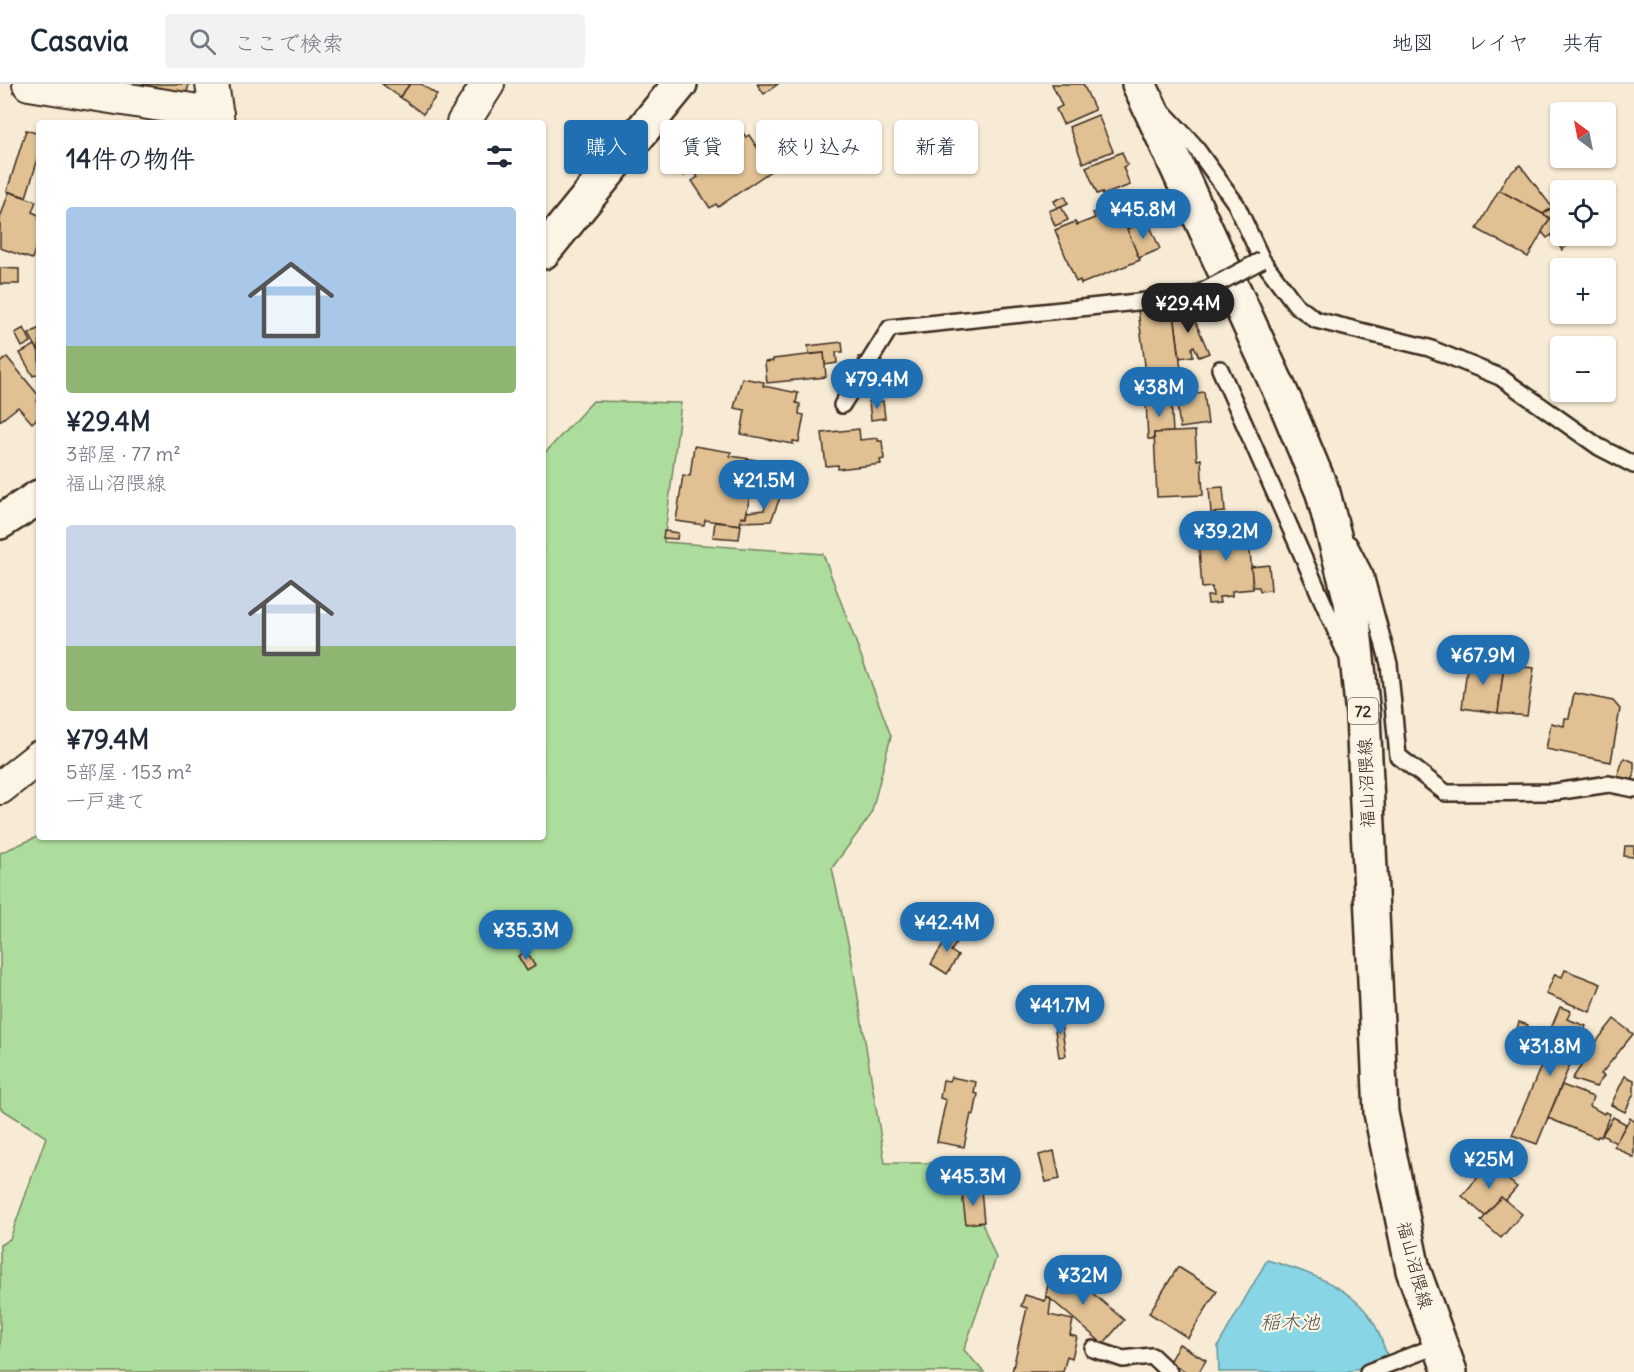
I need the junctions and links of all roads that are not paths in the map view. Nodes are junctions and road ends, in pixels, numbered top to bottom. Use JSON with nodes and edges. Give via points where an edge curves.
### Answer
{"nodes":[{"id":1,"x":29,"y":84,"type":"edge"},
{"id":2,"x":488,"y":84,"type":"edge"},
{"id":3,"x":680,"y":84,"type":"edge"},
{"id":4,"x":1140,"y":87,"type":"edge"},
{"id":5,"x":215,"y":107,"type":"edge"},
{"id":6,"x":465,"y":120,"type":"edge"},
{"id":7,"x":546,"y":248,"type":"edge"},
{"id":8,"x":1262,"y":260,"type":"junction"},
{"id":9,"x":1220,"y":369,"type":"dead end"},
{"id":10,"x":842,"y":405,"type":"dead end"},
{"id":11,"x":1634,"y":465,"type":"edge"},
{"id":12,"x":1323,"y":493,"type":"junction"},
{"id":13,"x":36,"y":499,"type":"edge"},
{"id":14,"x":0,"y":522,"type":"edge"},
{"id":15,"x":1360,"y":686,"type":"junction"},
{"id":16,"x":36,"y":759,"type":"edge"},
{"id":17,"x":0,"y":788,"type":"edge"},
{"id":18,"x":1634,"y":789,"type":"edge"},
{"id":19,"x":1093,"y":1349,"type":"dead end"},
{"id":20,"x":1445,"y":1358,"type":"edge"},
{"id":21,"x":1169,"y":1372,"type":"edge"},
{"id":22,"x":1368,"y":1372,"type":"edge"}],
"edges":[{"from":1,"to":5,"type":"street"},
{"from":2,"to":6,"type":"street"},
{"from":3,"to":7,"type":"main road"},
{"from":4,"to":8,"type":"lane","via":[[1193,144],[1236,204]]},
{"from":4,"to":12,"type":"main road","name":"福山沼隈線","number":"72"},
{"from":8,"to":10,"type":"lane","bridge":true,"via":[[1194,296],[890,328]]},
{"from":8,"to":11,"type":"lane","via":[[1296,305],[1316,320],[1428,348],[1500,377],[1599,447]]},
{"from":9,"to":15,"type":"lane"},
{"from":12,"to":15,"type":"main road","name":"福山沼隈線","number":"72","via":[[1351,601]]},
{"from":12,"to":18,"type":"lane","via":[[1365,575],[1389,664],[1398,756],[1446,793],[1555,792],[1609,784]]},
{"from":13,"to":14,"type":"main road"},
{"from":15,"to":20,"type":"main road","name":"福山沼隈線","number":"72","via":[[1381,1113],[1413,1270]]},
{"from":16,"to":17,"type":"street"},
{"from":19,"to":21,"type":"lane","via":[[1123,1359],[1152,1356]]},
{"from":20,"to":22,"type":"lane"}]}
